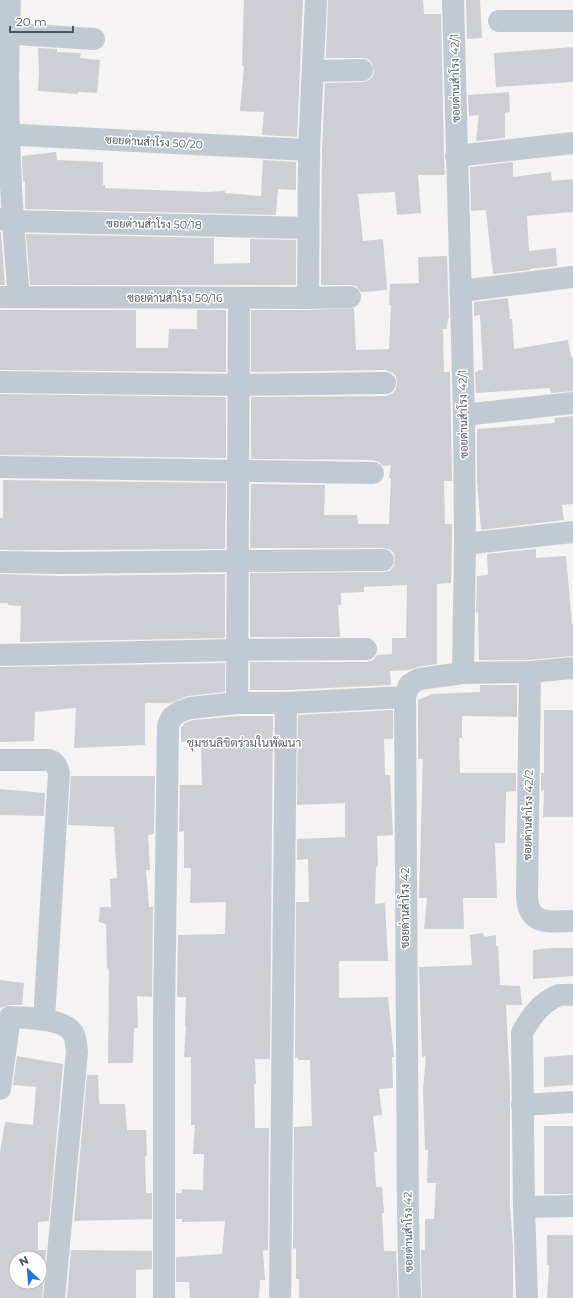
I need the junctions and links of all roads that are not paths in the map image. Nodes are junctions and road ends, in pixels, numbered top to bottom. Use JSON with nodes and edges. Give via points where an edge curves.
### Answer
{"nodes":[{"id":1,"x":10,"y":0,"type":"edge"},
{"id":2,"x":316,"y":0,"type":"edge"},
{"id":3,"x":454,"y":0,"type":"edge"},
{"id":4,"x":499,"y":21,"type":"dead end"},
{"id":5,"x":573,"y":21,"type":"edge"},
{"id":6,"x":4,"y":34,"type":"edge"},
{"id":7,"x":94,"y":39,"type":"dead end"},
{"id":8,"x":362,"y":70,"type":"dead end"},
{"id":9,"x":313,"y":71,"type":"junction"},
{"id":10,"x":4,"y":134,"type":"edge"},
{"id":11,"x":573,"y":143,"type":"edge"},
{"id":12,"x":308,"y":150,"type":"junction"},
{"id":13,"x":456,"y":156,"type":"junction"},
{"id":14,"x":6,"y":220,"type":"edge"},
{"id":15,"x":308,"y":228,"type":"junction"},
{"id":16,"x":573,"y":277,"type":"edge"},
{"id":17,"x":461,"y":291,"type":"junction"},
{"id":18,"x":9,"y":297,"type":"edge"},
{"id":19,"x":350,"y":297,"type":"dead end"},
{"id":20,"x":239,"y":298,"type":"junction"},
{"id":21,"x":308,"y":298,"type":"junction"},
{"id":22,"x":0,"y":382,"type":"edge"},
{"id":23,"x":385,"y":384,"type":"dead end"},
{"id":24,"x":238,"y":385,"type":"junction"},
{"id":25,"x":573,"y":403,"type":"edge"},
{"id":26,"x":464,"y":415,"type":"junction"},
{"id":27,"x":0,"y":467,"type":"edge"},
{"id":28,"x":237,"y":472,"type":"junction"},
{"id":29,"x":373,"y":473,"type":"dead end"},
{"id":30,"x":573,"y":532,"type":"edge"},
{"id":31,"x":465,"y":544,"type":"junction"},
{"id":32,"x":383,"y":560,"type":"dead end"},
{"id":33,"x":237,"y":561,"type":"junction"},
{"id":34,"x":0,"y":562,"type":"edge"},
{"id":35,"x":366,"y":649,"type":"dead end"},
{"id":36,"x":237,"y":650,"type":"junction"},
{"id":37,"x":0,"y":655,"type":"edge"},
{"id":38,"x":573,"y":668,"type":"edge"},
{"id":39,"x":530,"y":672,"type":"junction"},
{"id":40,"x":463,"y":673,"type":"junction"},
{"id":41,"x":405,"y":698,"type":"junction"},
{"id":42,"x":237,"y":703,"type":"junction"},
{"id":43,"x":286,"y":703,"type":"junction"},
{"id":44,"x":0,"y":760,"type":"edge"},
{"id":45,"x":573,"y":921,"type":"edge"},
{"id":46,"x":573,"y":995,"type":"edge"},
{"id":47,"x":5,"y":1016,"type":"edge"},
{"id":48,"x":44,"y":1019,"type":"junction"},
{"id":49,"x":0,"y":1089,"type":"edge"},
{"id":50,"x":573,"y":1102,"type":"edge"},
{"id":51,"x":522,"y":1105,"type":"junction"},
{"id":52,"x":573,"y":1206,"type":"edge"},
{"id":53,"x":524,"y":1207,"type":"junction"},
{"id":54,"x":54,"y":1298,"type":"edge"},
{"id":55,"x":164,"y":1298,"type":"edge"},
{"id":56,"x":280,"y":1298,"type":"edge"},
{"id":57,"x":410,"y":1298,"type":"edge"},
{"id":58,"x":528,"y":1298,"type":"edge"}],
"edges":[{"from":1,"to":6,"type":"street"},
{"from":2,"to":9,"type":"street"},
{"from":3,"to":13,"type":"street","name":"ซอยด่านสำโรง 42/1"},
{"from":4,"to":5,"type":"street"},
{"from":6,"to":7,"type":"street"},
{"from":6,"to":10,"type":"street"},
{"from":8,"to":9,"type":"street"},
{"from":9,"to":12,"type":"street"},
{"from":10,"to":12,"type":"street","name":"ซอยด่านสำโรง 50/20"},
{"from":10,"to":14,"type":"street"},
{"from":11,"to":13,"type":"street"},
{"from":12,"to":15,"type":"street"},
{"from":13,"to":17,"type":"street","name":"ซอยด่านสำโรง 42/1"},
{"from":14,"to":15,"type":"street","name":"ซอยด่านสำโรง 50/18"},
{"from":14,"to":18,"type":"street"},
{"from":15,"to":21,"type":"street"},
{"from":16,"to":17,"type":"street"},
{"from":17,"to":26,"type":"street","name":"ซอยด่านสำโรง 42/1"},
{"from":18,"to":20,"type":"street","name":"ซอยด่านสำโรง 50/16"},
{"from":19,"to":21,"type":"street","name":"ซอยด่านสำโรง 50/16"},
{"from":20,"to":21,"type":"street","name":"ซอยด่านสำโรง 50/16"},
{"from":20,"to":24,"type":"street"},
{"from":22,"to":24,"type":"street"},
{"from":23,"to":24,"type":"street"},
{"from":24,"to":28,"type":"street"},
{"from":25,"to":26,"type":"street"},
{"from":26,"to":31,"type":"street","name":"ซอยด่านสำโรง 42/1"},
{"from":27,"to":28,"type":"street"},
{"from":28,"to":29,"type":"street"},
{"from":28,"to":33,"type":"street"},
{"from":30,"to":31,"type":"street"},
{"from":31,"to":40,"type":"street","name":"ซอยด่านสำโรง 42/1"},
{"from":32,"to":33,"type":"street"},
{"from":33,"to":34,"type":"street"},
{"from":33,"to":36,"type":"street"},
{"from":35,"to":36,"type":"street"},
{"from":36,"to":37,"type":"street"},
{"from":36,"to":42,"type":"street"},
{"from":38,"to":39,"type":"street","name":"ซอยด่านสำโรง 42"},
{"from":39,"to":40,"type":"street","name":"ซอยด่านสำโรง 42"},
{"from":39,"to":45,"type":"street","name":"ซอยด่านสำโรง 42/2","via":[[528,909],[534,916],[543,920]]},
{"from":40,"to":41,"type":"street","name":"ซอยด่านสำโรง 42","via":[[414,681],[409,685]]},
{"from":41,"to":43,"type":"street"},
{"from":41,"to":57,"type":"street","name":"ซอยด่านสำโรง 42"},
{"from":42,"to":43,"type":"street"},
{"from":42,"to":55,"type":"street","via":[[190,708],[179,712],[168,725]]},
{"from":43,"to":56,"type":"street"},
{"from":44,"to":48,"type":"street","via":[[49,760],[53,761],[59,773]]},
{"from":46,"to":51,"type":"street","via":[[558,996],[541,1006],[522,1033]]},
{"from":47,"to":48,"type":"street"},
{"from":47,"to":49,"type":"street"},
{"from":48,"to":54,"type":"street","via":[[67,1026],[75,1039],[77,1051]]},
{"from":50,"to":51,"type":"street"},
{"from":51,"to":53,"type":"street"},
{"from":52,"to":53,"type":"street"},
{"from":53,"to":58,"type":"street"}]}
